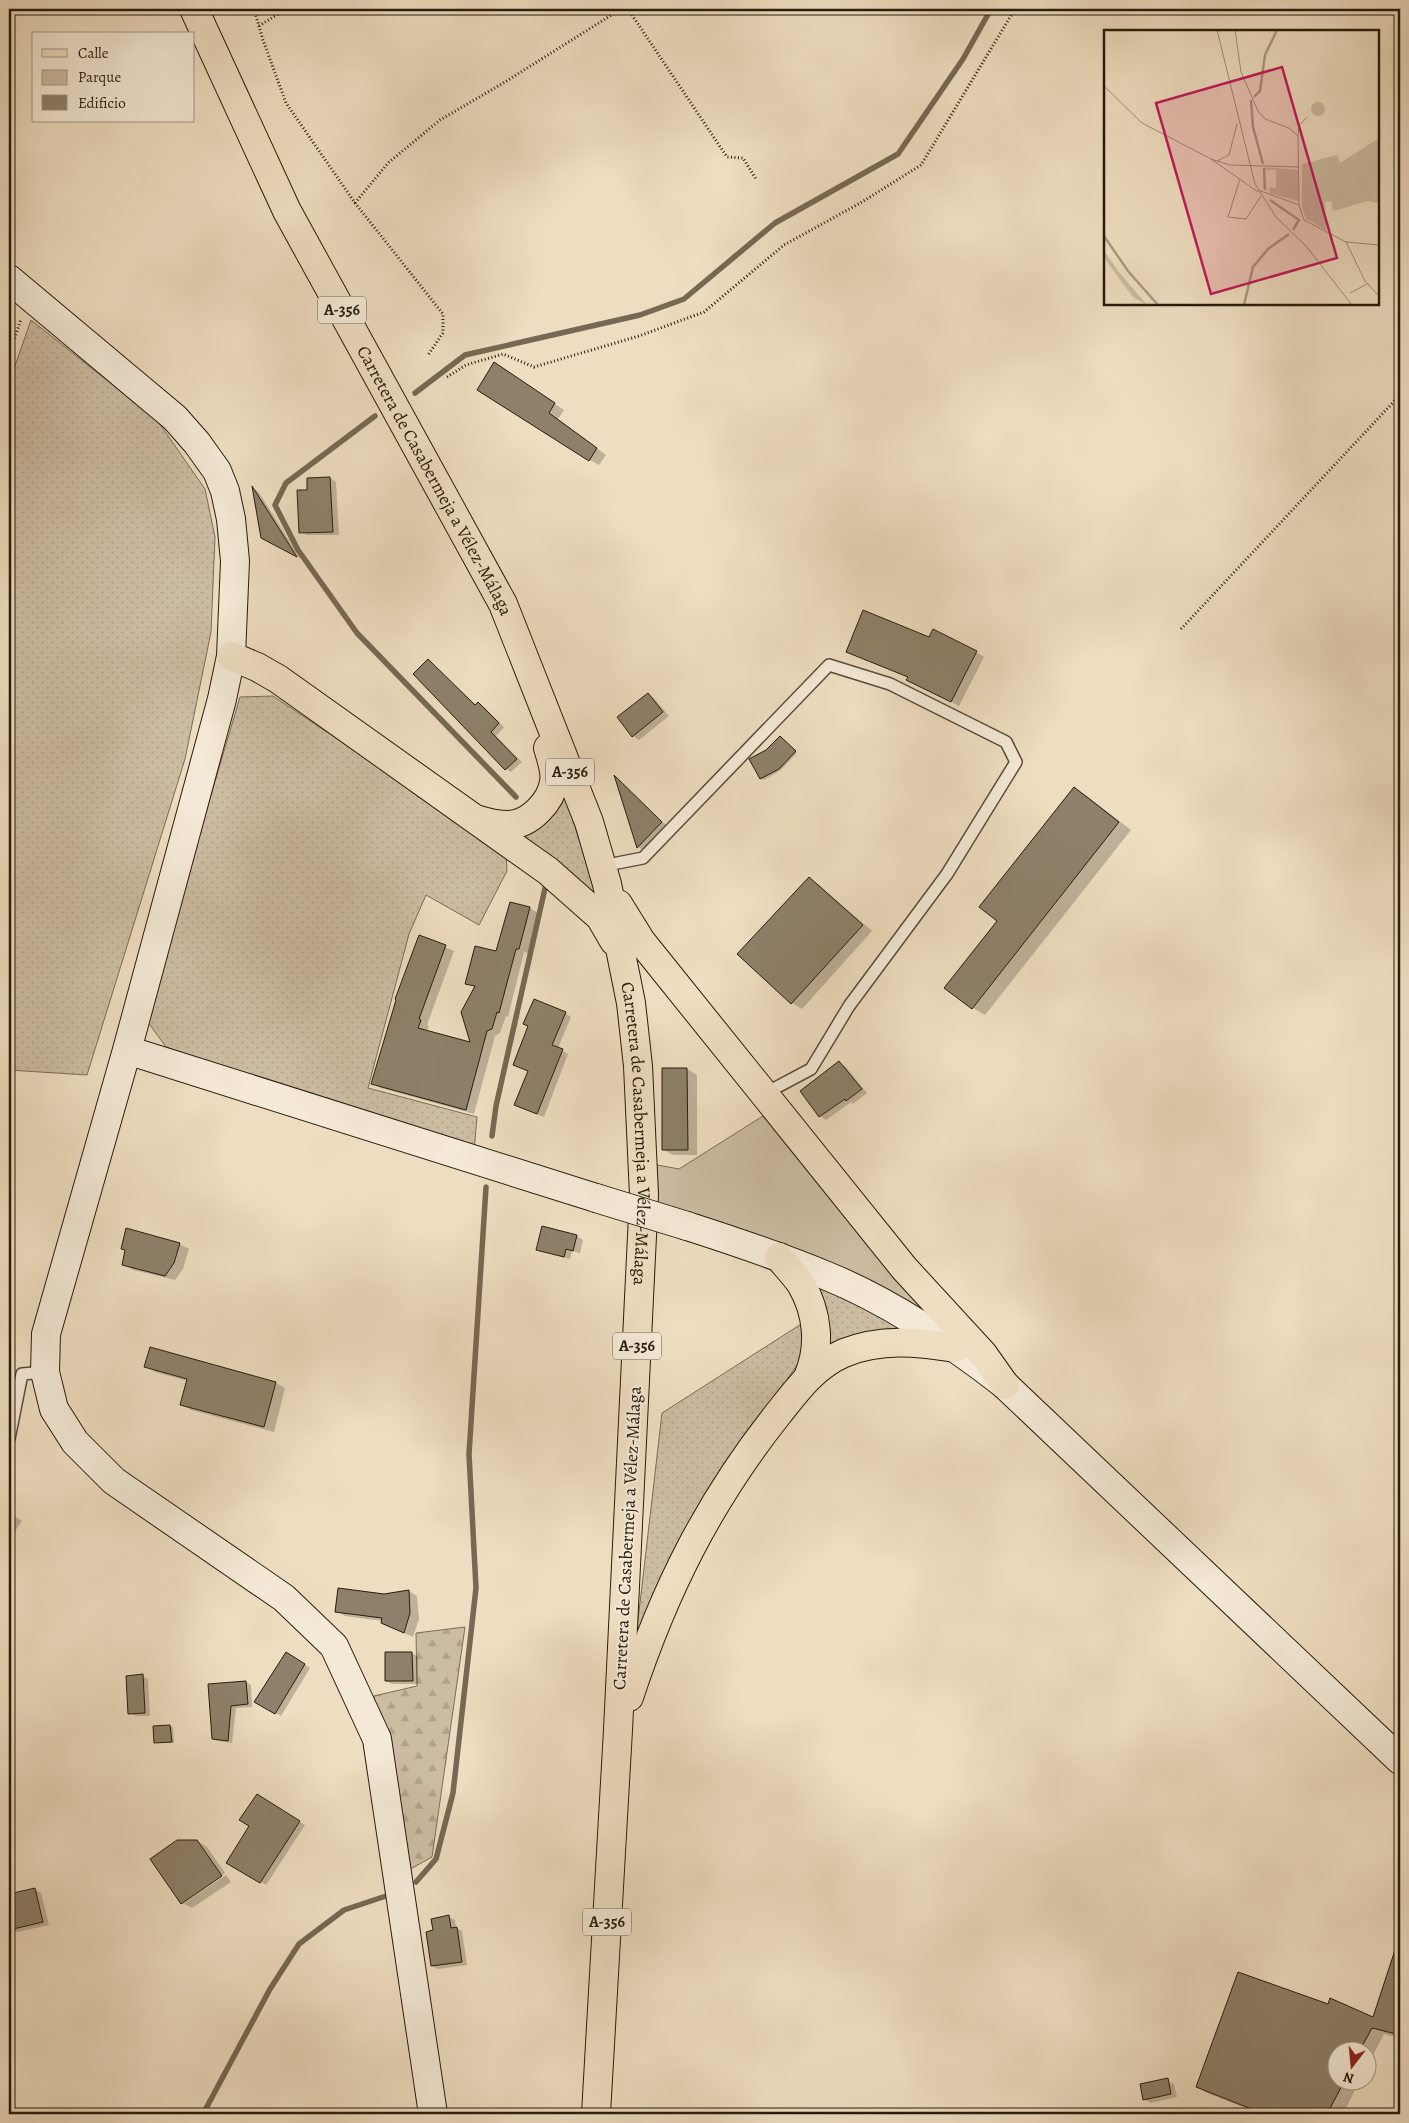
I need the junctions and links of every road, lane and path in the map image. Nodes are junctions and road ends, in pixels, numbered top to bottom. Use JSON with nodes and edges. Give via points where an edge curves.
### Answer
{"nodes":[{"id":1,"x":194,"y":9,"type":"edge"},
{"id":2,"x":254,"y":9,"type":"edge"},
{"id":3,"x":286,"y":9,"type":"edge"},
{"id":4,"x":621,"y":9,"type":"edge"},
{"id":5,"x":628,"y":9,"type":"edge"},
{"id":6,"x":1015,"y":9,"type":"edge"},
{"id":7,"x":259,"y":26,"type":"junction"},
{"id":8,"x":756,"y":179,"type":"dead end"},
{"id":9,"x":355,"y":202,"type":"junction"},
{"id":10,"x":19,"y":287,"type":"edge"},
{"id":11,"x":9,"y":355,"type":"edge"},
{"id":12,"x":428,"y":355,"type":"dead end"},
{"id":13,"x":447,"y":377,"type":"dead end"},
{"id":14,"x":1400,"y":395,"type":"edge"},
{"id":15,"x":1181,"y":629,"type":"dead end"},
{"id":16,"x":231,"y":656,"type":"junction"},
{"id":17,"x":526,"y":662,"type":"junction"},
{"id":18,"x":471,"y":818,"type":"junction"},
{"id":19,"x":604,"y":875,"type":"junction"},
{"id":20,"x":623,"y":963,"type":"junction"},
{"id":21,"x":127,"y":1050,"type":"junction"},
{"id":22,"x":764,"y":1094,"type":"junction"},
{"id":23,"x":778,"y":1258,"type":"junction"},
{"id":24,"x":955,"y":1348,"type":"junction"},
{"id":25,"x":45,"y":1372,"type":"junction"},
{"id":26,"x":808,"y":1377,"type":"junction"},
{"id":27,"x":1005,"y":1385,"type":"junction"},
{"id":28,"x":11,"y":1420,"type":"edge"},
{"id":29,"x":9,"y":1439,"type":"edge"},
{"id":30,"x":618,"y":1730,"type":"junction"},
{"id":31,"x":1400,"y":1760,"type":"edge"},
{"id":32,"x":433,"y":2114,"type":"edge"},
{"id":33,"x":596,"y":2114,"type":"edge"}],
"edges":[{"from":1,"to":17,"type":"main road","name":"Carretera de Casabermeja a Vélez-Málaga","number":"A-356","via":[[287,211],[503,604]]},
{"from":2,"to":7,"type":"path"},
{"from":3,"to":7,"type":"path"},
{"from":4,"to":9,"type":"path","via":[[440,120],[388,163]]},
{"from":5,"to":8,"type":"path","via":[[727,157],[743,158]]},
{"from":6,"to":13,"type":"path","via":[[921,165],[784,245],[704,312],[639,336],[534,367],[503,354],[466,365]]},
{"from":7,"to":9,"type":"path","via":[[286,103]]},
{"from":9,"to":12,"type":"path","via":[[443,314],[443,333]]},
{"from":10,"to":11,"type":"path"},
{"from":10,"to":16,"type":"street","via":[[175,418],[217,471],[231,519],[235,561]]},
{"from":14,"to":15,"type":"path"},
{"from":16,"to":18,"type":"main road","via":[[278,679]]},
{"from":16,"to":21,"type":"street"},
{"from":17,"to":18,"type":"main road","via":[[536,710],[552,758],[555,782],[546,801],[534,815],[511,825],[490,824]]},
{"from":17,"to":19,"type":"main road","name":"Carretera de Casabermeja a Vélez-Málaga","number":"A-356","via":[[590,822]]},
{"from":18,"to":20,"type":"main road","via":[[548,871],[600,917],[613,937]]},
{"from":19,"to":20,"type":"main road"},
{"from":19,"to":22,"type":"main road","via":[[641,941]]},
{"from":19,"to":22,"type":"lane","via":[[643,858],[829,665],[890,684],[1006,742],[1016,762],[947,874],[849,1006],[811,1069]]},
{"from":20,"to":30,"type":"main road","name":"Carretera de Casabermeja a Vélez-Málaga","number":"A-356","via":[[638,1066],[644,1194]]},
{"from":21,"to":23,"type":"street","bridge":true,"via":[[687,1226]]},
{"from":21,"to":25,"type":"street","via":[[46,1334]]},
{"from":22,"to":27,"type":"main road","via":[[904,1268],[983,1354]]},
{"from":23,"to":24,"type":"street","via":[[828,1276],[872,1298]]},
{"from":23,"to":26,"type":"main road","via":[[801,1285],[813,1313],[817,1343]]},
{"from":24,"to":26,"type":"main road","via":[[889,1341],[864,1346],[830,1360]]},
{"from":24,"to":27,"type":"street"},
{"from":25,"to":28,"type":"lane","via":[[22,1374]]},
{"from":25,"to":32,"type":"street","via":[[54,1409],[75,1442],[114,1481],[284,1598],[334,1646],[377,1739]]},
{"from":26,"to":30,"type":"main road","via":[[756,1442],[708,1514],[667,1593]]},
{"from":27,"to":31,"type":"street"},
{"from":28,"to":29,"type":"lane"},
{"from":30,"to":33,"type":"main road","name":"Carretera de Casabermeja a Vélez-Málaga","number":"A-356"}]}
